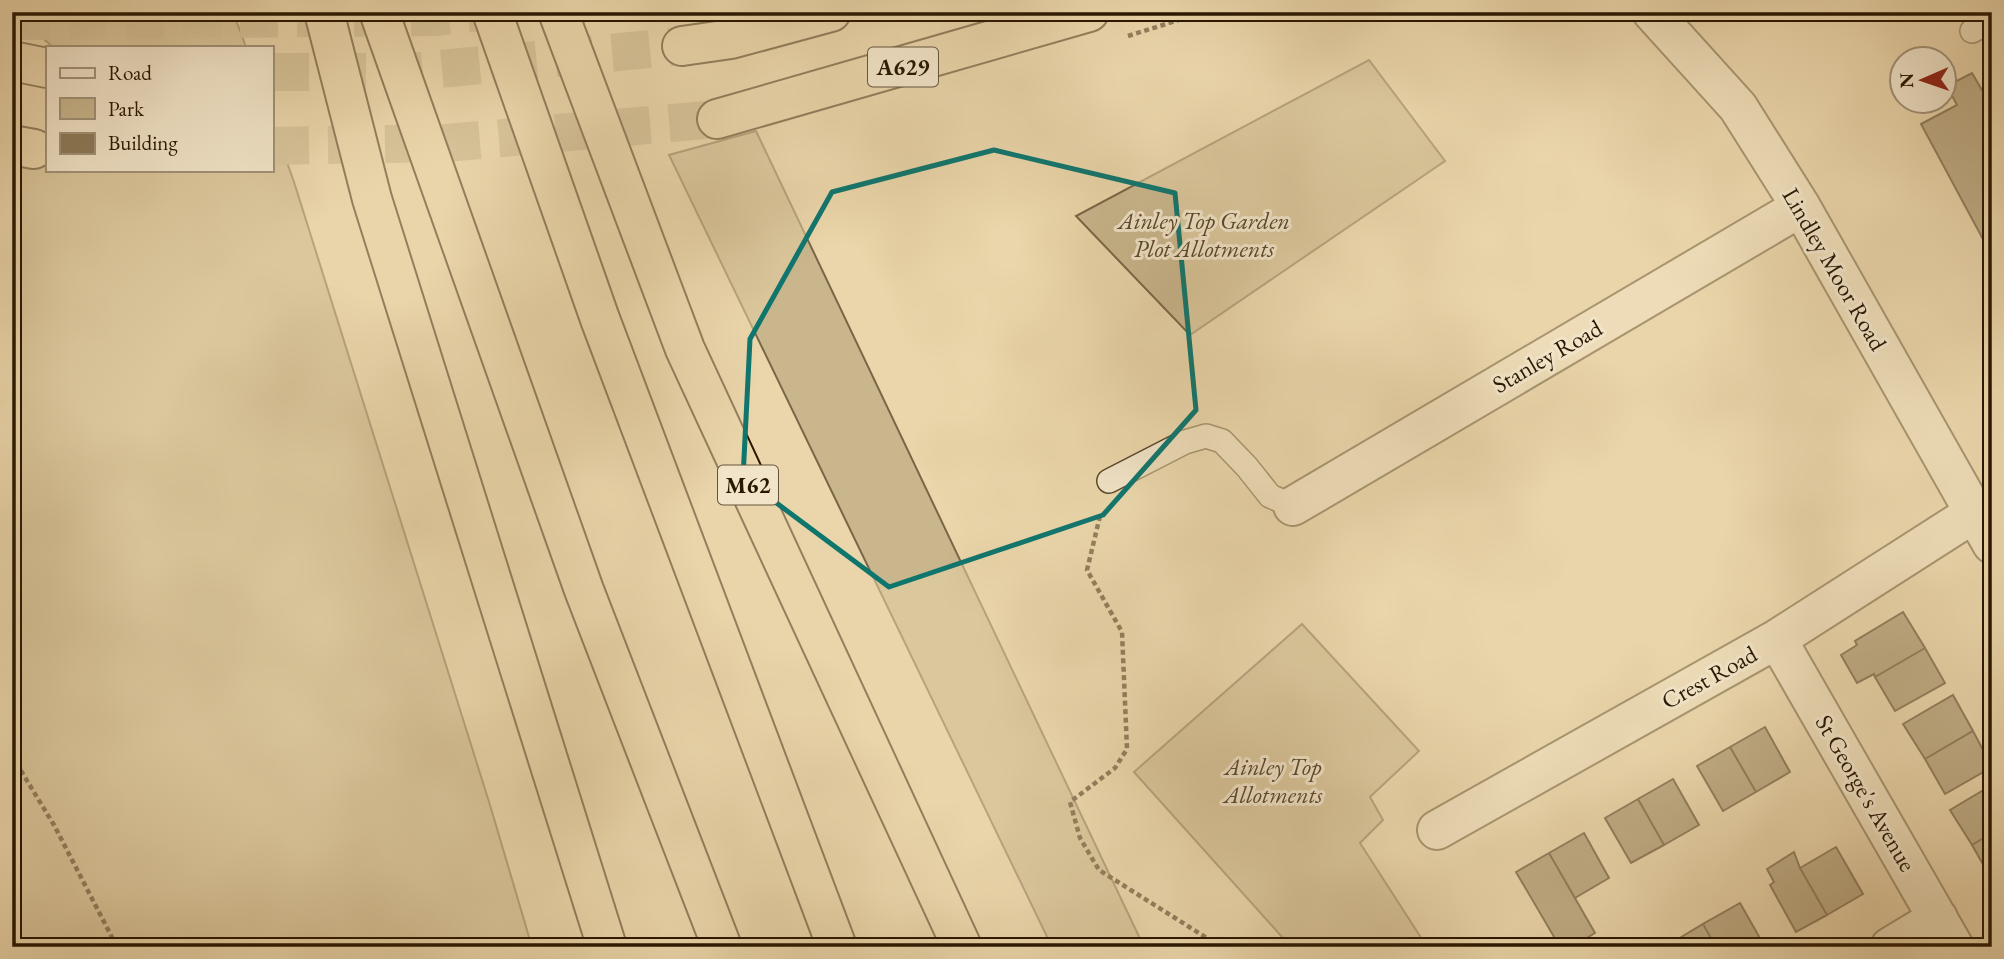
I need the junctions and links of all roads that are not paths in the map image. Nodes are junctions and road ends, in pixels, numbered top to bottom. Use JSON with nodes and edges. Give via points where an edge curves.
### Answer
{"nodes":[{"id":1,"x":324,"y":12,"type":"edge"},
{"id":2,"x":379,"y":12,"type":"edge"},
{"id":3,"x":492,"y":12,"type":"edge"},
{"id":4,"x":558,"y":12,"type":"edge"},
{"id":5,"x":831,"y":12,"type":"edge"},
{"id":6,"x":1089,"y":12,"type":"edge"},
{"id":7,"x":1652,"y":12,"type":"edge"},
{"id":8,"x":682,"y":46,"type":"tunnel mouth"},
{"id":9,"x":12,"y":61,"type":"edge"},
{"id":10,"x":46,"y":68,"type":"edge"},
{"id":11,"x":717,"y":119,"type":"tunnel mouth"},
{"id":12,"x":1801,"y":207,"type":"junction"},
{"id":13,"x":1109,"y":481,"type":"road end"},
{"id":14,"x":1293,"y":506,"type":"joint"},
{"id":15,"x":1983,"y":528,"type":"edge"},
{"id":16,"x":1777,"y":639,"type":"junction"},
{"id":17,"x":1437,"y":830,"type":"dead end"},
{"id":18,"x":1946,"y":932,"type":"edge"},
{"id":19,"x":607,"y":947,"type":"edge"},
{"id":20,"x":722,"y":947,"type":"edge"},
{"id":21,"x":836,"y":947,"type":"edge"},
{"id":22,"x":962,"y":947,"type":"edge"},
{"id":23,"x":1890,"y":947,"type":"edge"}],
"edges":[{"from":1,"to":19,"type":"highway","via":[[372,199]]},
{"from":2,"to":20,"type":"highway","via":[[584,590]]},
{"from":3,"to":21,"type":"highway","via":[[600,320]]},
{"from":4,"to":22,"type":"highway","number":"M62","via":[[685,349]]},
{"from":5,"to":8,"type":"highway"},
{"from":6,"to":11,"type":"highway","number":"A629"},
{"from":7,"to":12,"type":"street","name":"Lindley Moor Road","via":[[1738,107]]},
{"from":9,"to":10,"type":"highway"},
{"from":12,"to":14,"type":"street","name":"Stanley Road"},
{"from":12,"to":15,"type":"street","name":"Lindley Moor Road"},
{"from":13,"to":14,"type":"lane","via":[[1206,436],[1222,441],[1269,496]]},
{"from":15,"to":16,"type":"street","name":"Crest Road"},
{"from":16,"to":17,"type":"street","name":"Crest Road"},
{"from":16,"to":18,"type":"street","name":"St George's Avenue"},
{"from":18,"to":23,"type":"street"}]}
